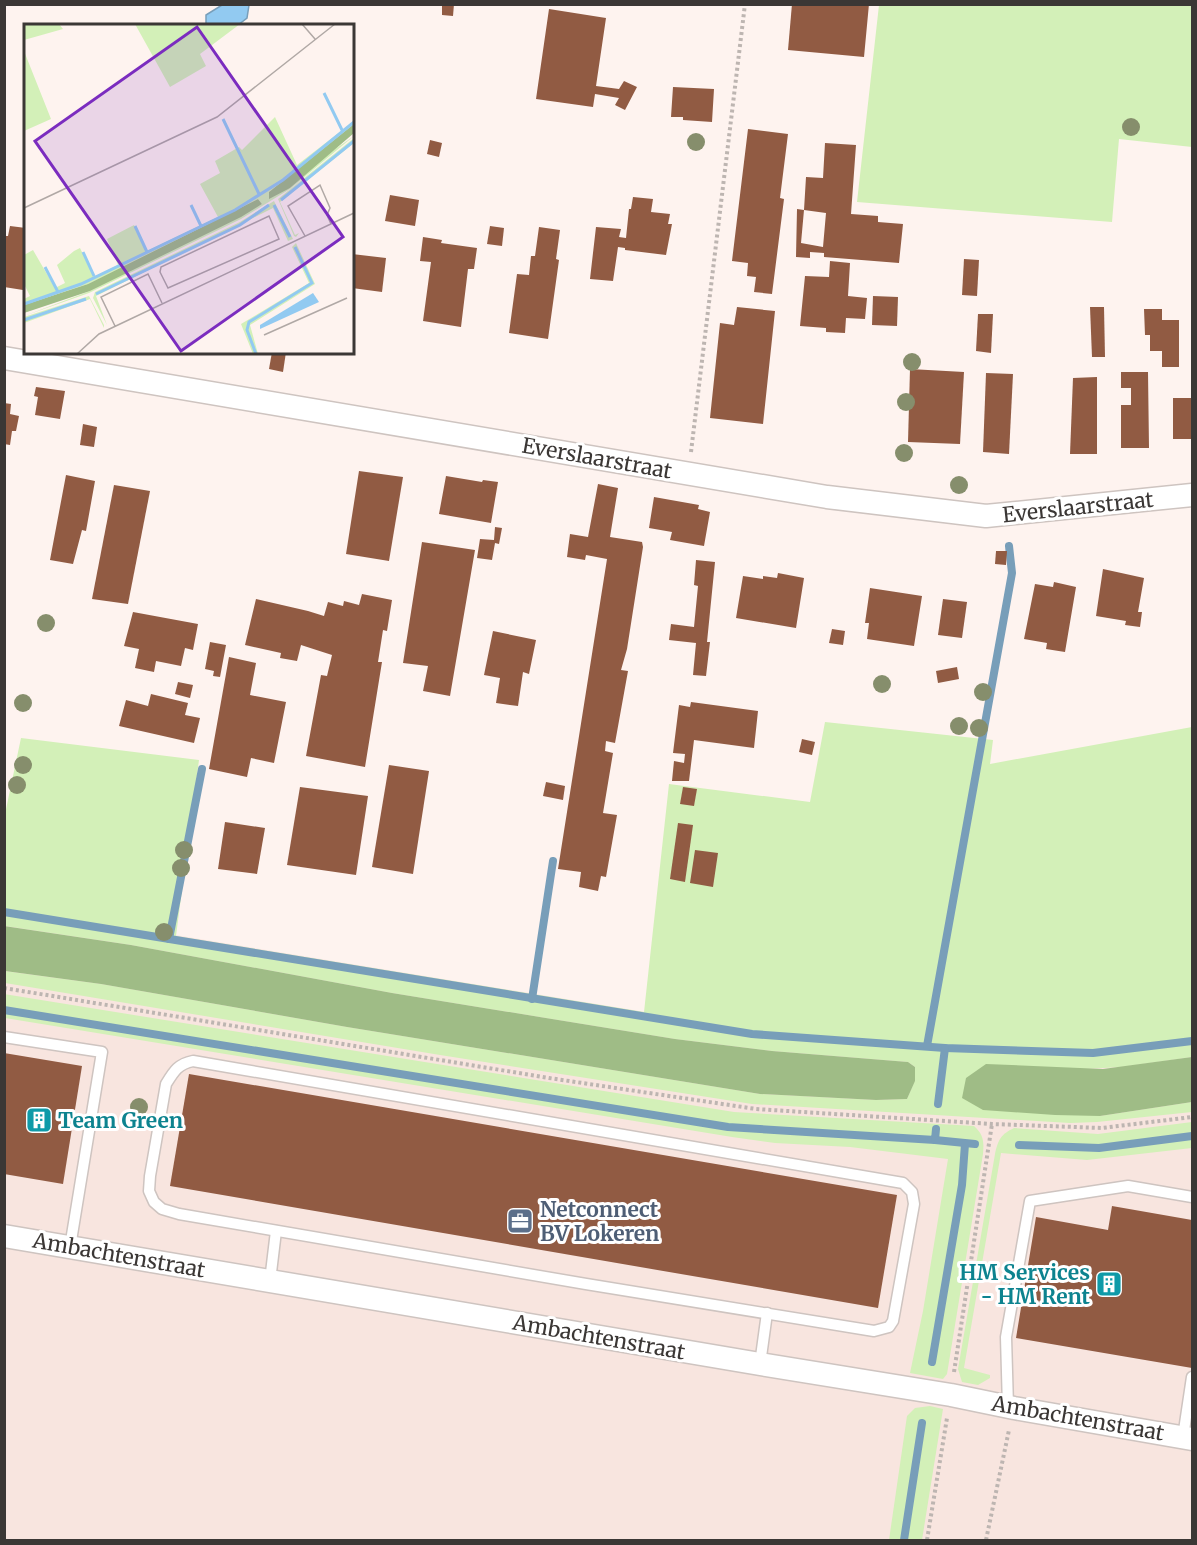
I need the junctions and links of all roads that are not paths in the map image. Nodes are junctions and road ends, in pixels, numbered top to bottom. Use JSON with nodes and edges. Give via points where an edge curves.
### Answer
{"nodes":[{"id":1,"x":4,"y":358,"type":"edge"},
{"id":2,"x":1192,"y":495,"type":"edge"},
{"id":3,"x":4,"y":1037,"type":"edge"},
{"id":4,"x":1192,"y":1197,"type":"edge"},
{"id":5,"x":276,"y":1231,"type":"junction"},
{"id":6,"x":4,"y":1236,"type":"edge"},
{"id":7,"x":70,"y":1247,"type":"junction"},
{"id":8,"x":270,"y":1281,"type":"junction"},
{"id":9,"x":766,"y":1313,"type":"junction"},
{"id":10,"x":760,"y":1364,"type":"junction"},
{"id":11,"x":1192,"y":1377,"type":"edge"},
{"id":12,"x":1011,"y":1407,"type":"junction"},
{"id":13,"x":1188,"y":1438,"type":"edge"}],
"edges":[{"from":1,"to":2,"type":"street","name":"Everslaarstraat","via":[[827,496],[986,516]]},
{"from":3,"to":7,"type":"lane","via":[[102,1053]]},
{"from":4,"to":12,"type":"lane","via":[[1128,1186],[1030,1201],[1006,1337]]},
{"from":5,"to":8,"type":"lane"},
{"from":5,"to":9,"type":"lane"},
{"from":5,"to":9,"type":"lane","via":[[179,1214],[154,1202],[149,1191],[150,1176],[166,1084],[181,1063],[193,1061],[873,1178],[903,1184],[912,1192],[913,1217],[895,1313],[888,1327],[874,1330]]},
{"from":6,"to":7,"type":"street","name":"Ambachtenstraat"},
{"from":7,"to":8,"type":"street","name":"Ambachtenstraat"},
{"from":8,"to":10,"type":"street","name":"Ambachtenstraat"},
{"from":9,"to":10,"type":"lane"},
{"from":10,"to":12,"type":"street","name":"Ambachtenstraat"},
{"from":11,"to":13,"type":"lane"},
{"from":12,"to":13,"type":"street","name":"Ambachtenstraat"}]}
